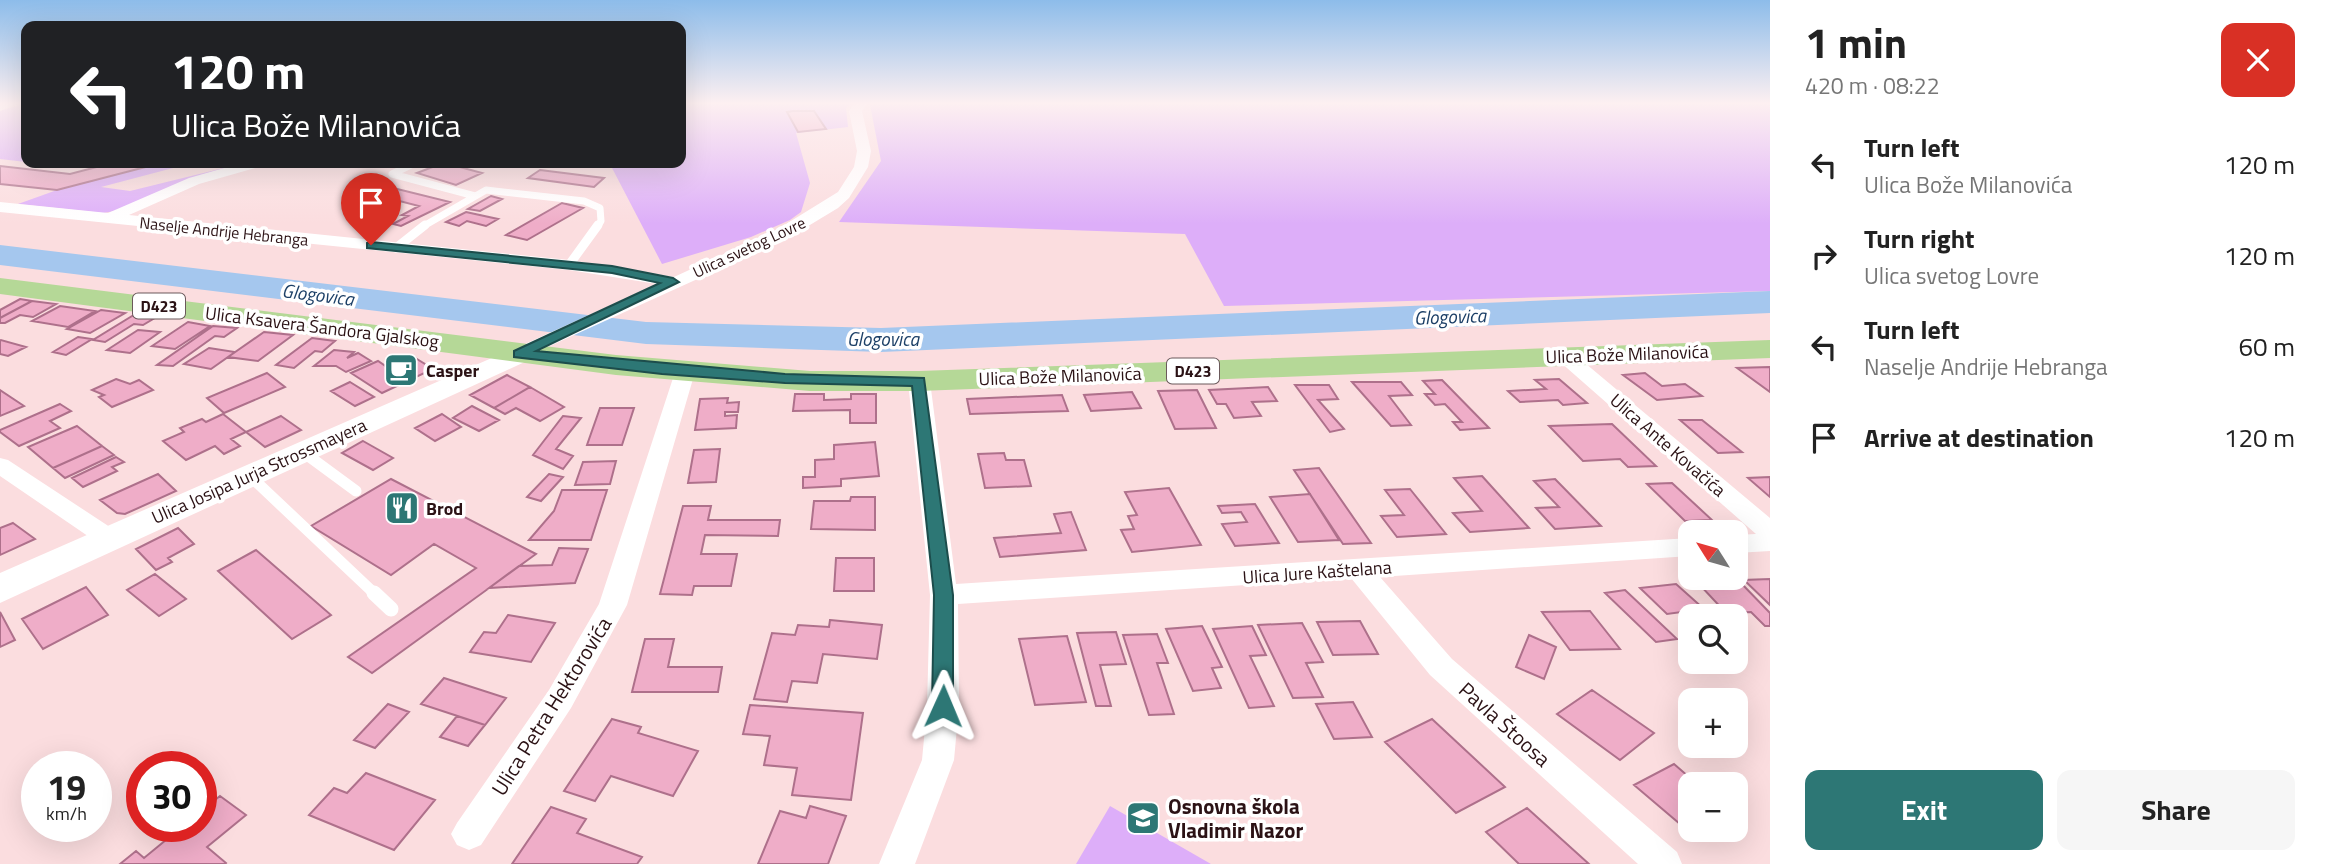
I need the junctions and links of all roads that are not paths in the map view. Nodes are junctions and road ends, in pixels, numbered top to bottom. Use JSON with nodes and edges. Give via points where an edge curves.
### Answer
{"nodes":[{"id":1,"x":862,"y":143,"type":"edge"},
{"id":2,"x":240,"y":168,"type":"edge"},
{"id":3,"x":405,"y":168,"type":"edge"},
{"id":4,"x":475,"y":196,"type":"junction"},
{"id":5,"x":0,"y":207,"type":"edge"},
{"id":6,"x":109,"y":219,"type":"junction"},
{"id":7,"x":396,"y":248,"type":"junction"},
{"id":8,"x":569,"y":265,"type":"junction"},
{"id":9,"x":673,"y":282,"type":"junction"},
{"id":10,"x":0,"y":286,"type":"edge"},
{"id":11,"x":533,"y":347,"type":"junction"},
{"id":12,"x":1770,"y":349,"type":"edge"},
{"id":13,"x":1566,"y":357,"type":"junction"},
{"id":14,"x":685,"y":372,"type":"junction"},
{"id":15,"x":919,"y":382,"type":"junction"},
{"id":16,"x":303,"y":452,"type":"junction"},
{"id":17,"x":0,"y":465,"type":"edge"},
{"id":18,"x":250,"y":476,"type":"junction"},
{"id":19,"x":356,"y":491,"type":"dead end"},
{"id":20,"x":1770,"y":533,"type":"edge"},
{"id":21,"x":110,"y":539,"type":"junction"},
{"id":22,"x":1770,"y":542,"type":"edge"},
{"id":23,"x":1748,"y":543,"type":"edge"},
{"id":24,"x":1678,"y":548,"type":"edge"},
{"id":25,"x":1359,"y":570,"type":"junction"},
{"id":26,"x":0,"y":589,"type":"edge"},
{"id":27,"x":944,"y":595,"type":"junction"},
{"id":28,"x":391,"y":608,"type":"dead end"},
{"id":29,"x":469,"y":834,"type":"dead end"},
{"id":30,"x":897,"y":864,"type":"edge"},
{"id":31,"x":1664,"y":864,"type":"edge"}],
"edges":[{"from":1,"to":9,"type":"street","name":"Ulica svetog Lovre","via":[[861,167],[844,195],[784,233]]},
{"from":2,"to":6,"type":"street","name":"Naselje Andrije Hebranga","via":[[194,181]]},
{"from":3,"to":4,"type":"lane","via":[[392,174]]},
{"from":4,"to":7,"type":"lane"},
{"from":4,"to":8,"type":"lane","via":[[486,190],[584,201],[600,208],[601,221]]},
{"from":5,"to":6,"type":"street","name":"Naselje Andrije Hebranga"},
{"from":6,"to":7,"type":"street","name":"Naselje Andrije Hebranga"},
{"from":7,"to":8,"type":"street","name":"Naselje Andrije Hebranga"},
{"from":8,"to":9,"type":"street","name":"Naselje Andrije Hebranga"},
{"from":9,"to":11,"type":"street","name":"Ulica svetog Lovre"},
{"from":10,"to":11,"type":"main road","name":"Ulica Ksavera Šandora Gjalskog","number":"D423"},
{"from":11,"to":14,"type":"main road","name":"Ulica Bože Milanovića","number":"D423"},
{"from":11,"to":16,"type":"main road","name":"Ulica Josipa Jurja Strossmayera"},
{"from":12,"to":13,"type":"main road","name":"Ulica Bože Milanovića","number":"D423"},
{"from":13,"to":15,"type":"main road","name":"Ulica Bože Milanovića","number":"D423"},
{"from":13,"to":20,"type":"street","name":"Ulica Ante Kovačića"},
{"from":14,"to":15,"type":"main road","name":"Ulica Bože Milanovića","number":"D423","via":[[810,381]]},
{"from":14,"to":29,"type":"street","name":"Ulica Petra Hektorovića","via":[[613,605],[560,699]]},
{"from":15,"to":27,"type":"street"},
{"from":16,"to":18,"type":"main road","name":"Ulica Josipa Jurja Strossmayera"},
{"from":16,"to":19,"type":"lane"},
{"from":17,"to":21,"type":"street"},
{"from":18,"to":21,"type":"main road","name":"Ulica Josipa Jurja Strossmayera"},
{"from":18,"to":28,"type":"lane"},
{"from":21,"to":26,"type":"main road","name":"Ulica Josipa Jurja Strossmayera"},
{"from":22,"to":23,"type":"street"},
{"from":24,"to":25,"type":"street","name":"Ulica Jure Kaštelana"},
{"from":25,"to":27,"type":"street","name":"Ulica Jure Kaštelana"},
{"from":25,"to":31,"type":"street","name":"Pavla Štoosa","via":[[1441,667]]},
{"from":27,"to":30,"type":"street","via":[[938,760]]}]}
